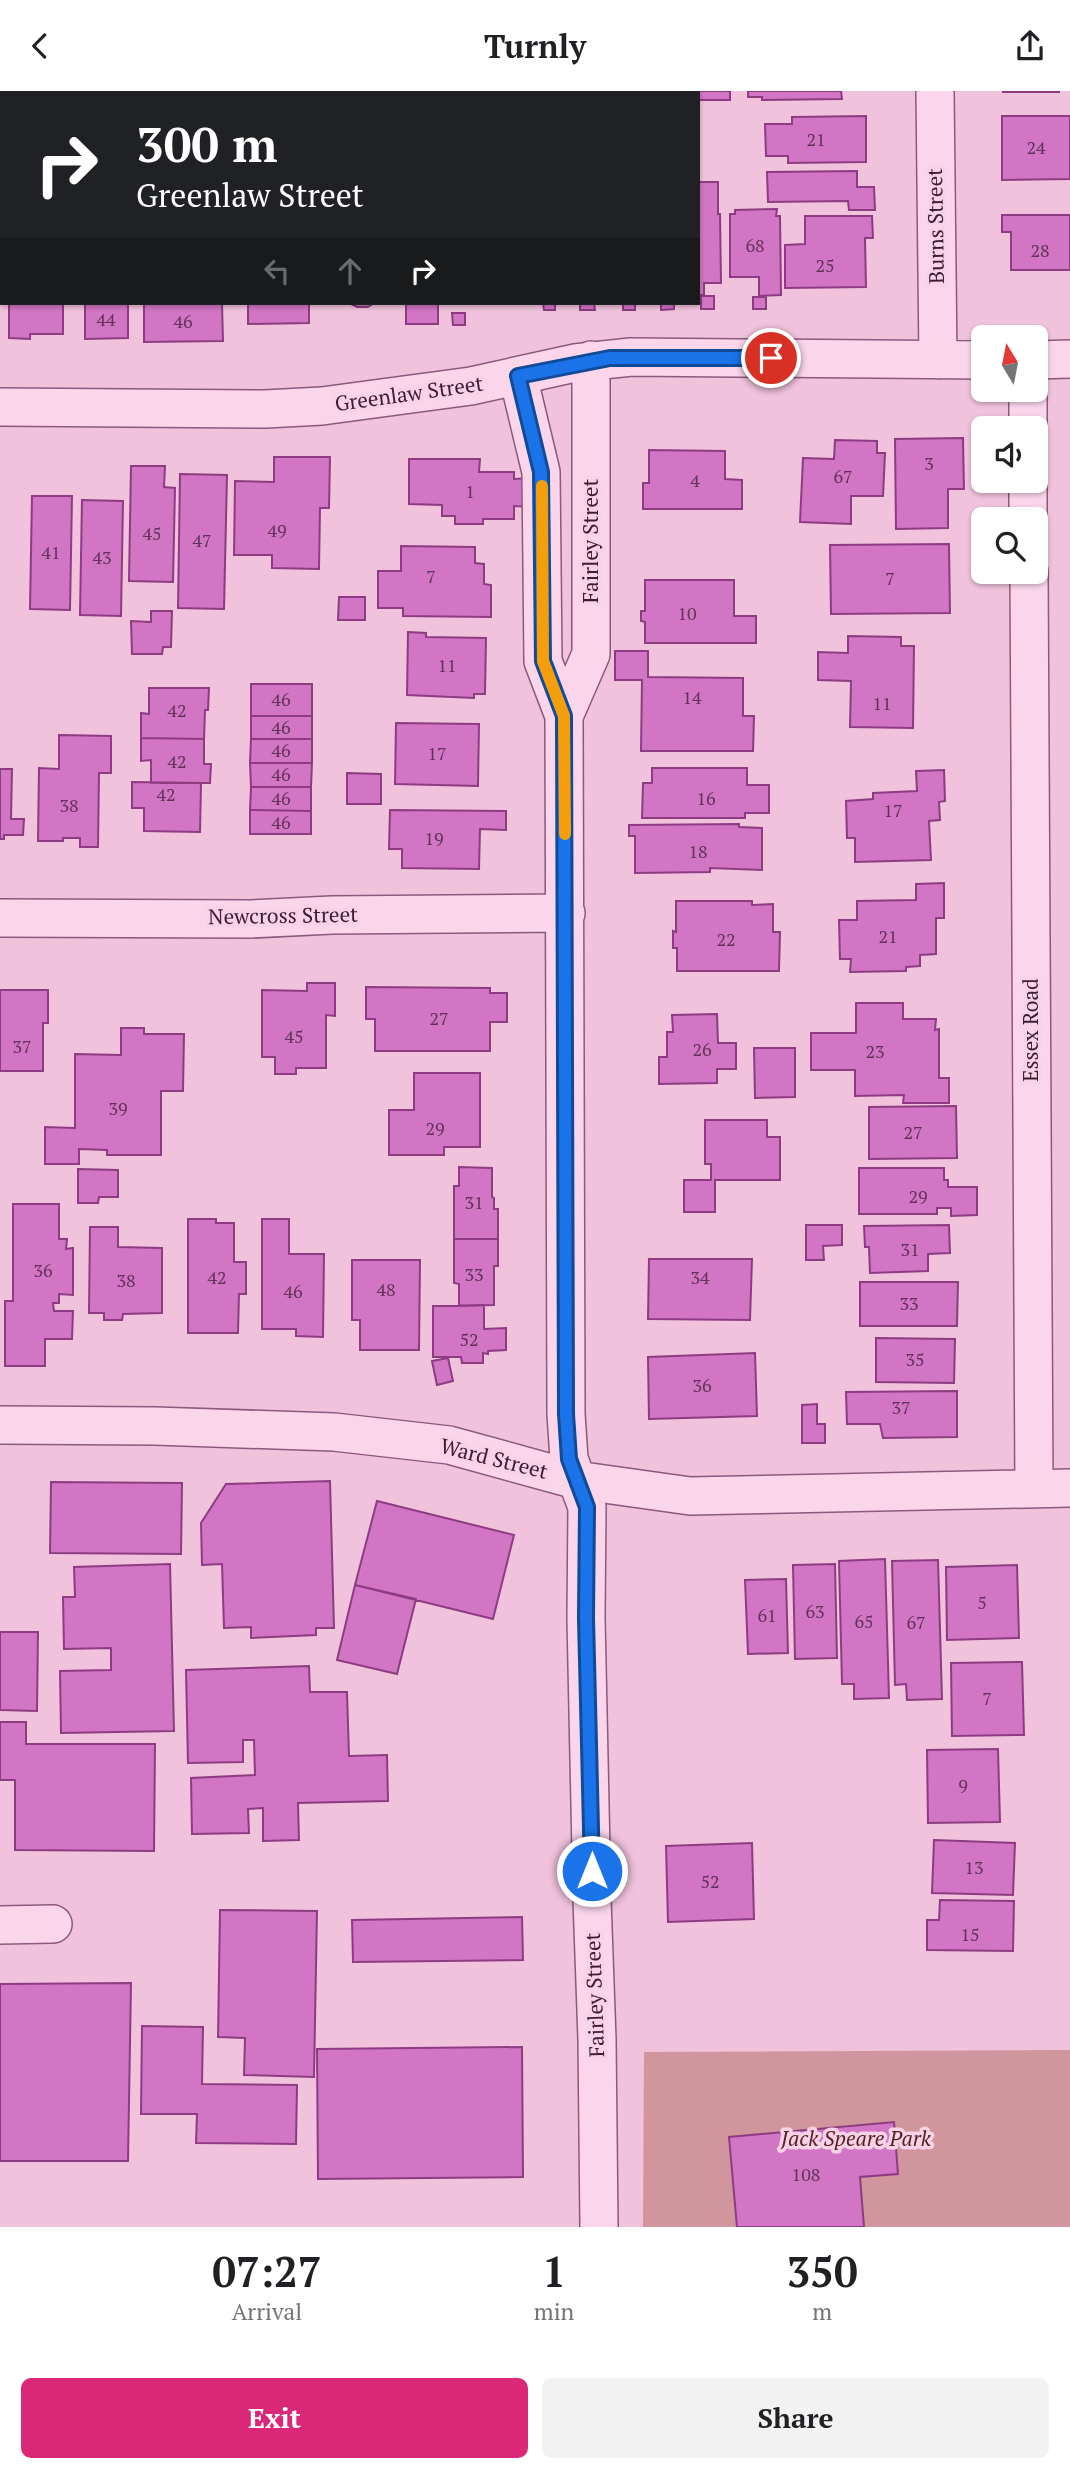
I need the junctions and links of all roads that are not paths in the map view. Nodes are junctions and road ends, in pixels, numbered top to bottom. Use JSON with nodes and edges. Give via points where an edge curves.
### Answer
{"nodes":[{"id":1,"x":935,"y":91,"type":"edge"},
{"id":2,"x":1070,"y":359,"type":"edge"},
{"id":3,"x":938,"y":360,"type":"junction"},
{"id":4,"x":971,"y":360,"type":"edge"},
{"id":5,"x":1048,"y":360,"type":"edge"},
{"id":6,"x":591,"y":361,"type":"junction"},
{"id":7,"x":518,"y":376,"type":"junction"},
{"id":8,"x":0,"y":407,"type":"edge"},
{"id":9,"x":1029,"y":584,"type":"edge"},
{"id":10,"x":564,"y":716,"type":"junction"},
{"id":11,"x":566,"y":913,"type":"junction"},
{"id":12,"x":0,"y":918,"type":"edge"},
{"id":13,"x":0,"y":1425,"type":"edge"},
{"id":14,"x":576,"y":1480,"type":"junction"},
{"id":15,"x":1034,"y":1488,"type":"junction"},
{"id":16,"x":1070,"y":1488,"type":"edge"},
{"id":17,"x":53,"y":1924,"type":"dead end"},
{"id":18,"x":0,"y":1925,"type":"edge"},
{"id":19,"x":598,"y":2227,"type":"edge"}],
"edges":[{"from":1,"to":3,"type":"street","name":"Burns Street"},
{"from":2,"to":5,"type":"street"},
{"from":3,"to":4,"type":"street","name":"Greenlaw Street"},
{"from":3,"to":6,"type":"street","name":"Greenlaw Street","via":[[631,357]]},
{"from":6,"to":7,"type":"street","name":"Greenlaw Street"},
{"from":6,"to":10,"type":"street","name":"Fairley Street","via":[[592,654]]},
{"from":7,"to":8,"type":"street","name":"Greenlaw Street","via":[[389,399],[295,408]]},
{"from":7,"to":10,"type":"street","name":"Fairley Street","via":[[541,472],[543,661]]},
{"from":9,"to":15,"type":"street","name":"Essex Road"},
{"from":10,"to":11,"type":"street","name":"Fairley Street"},
{"from":11,"to":12,"type":"street","name":"Newcross Street"},
{"from":11,"to":14,"type":"street","name":"Fairley Street","via":[[566,1414],[569,1459]]},
{"from":13,"to":14,"type":"street","name":"Ward Street","via":[[334,1432],[449,1445]]},
{"from":14,"to":15,"type":"street","name":"Ward Street","via":[[690,1496]]},
{"from":14,"to":19,"type":"street","name":"Fairley Street","via":[[587,1507]]},
{"from":15,"to":16,"type":"street","name":"Ward Street"},
{"from":17,"to":18,"type":"street"}]}
